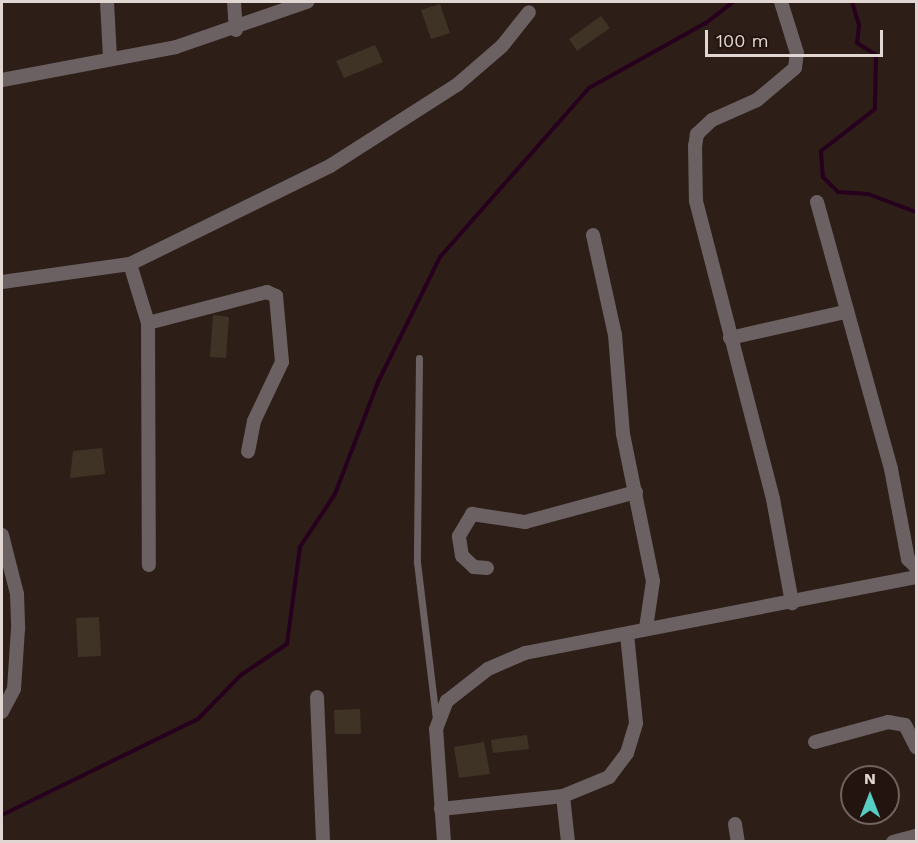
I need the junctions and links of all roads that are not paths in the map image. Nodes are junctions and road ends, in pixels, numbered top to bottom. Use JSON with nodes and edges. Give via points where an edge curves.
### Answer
{"nodes":[{"id":1,"x":107,"y":2,"type":"edge"},
{"id":2,"x":234,"y":2,"type":"edge"},
{"id":3,"x":308,"y":2,"type":"edge"},
{"id":4,"x":781,"y":2,"type":"edge"},
{"id":5,"x":529,"y":12,"type":"dead end"},
{"id":6,"x":236,"y":30,"type":"junction"},
{"id":7,"x":110,"y":58,"type":"junction"},
{"id":8,"x":2,"y":80,"type":"edge"},
{"id":9,"x":817,"y":202,"type":"dead end"},
{"id":10,"x":592,"y":235,"type":"dead end"},
{"id":11,"x":130,"y":264,"type":"junction"},
{"id":12,"x":2,"y":282,"type":"edge"},
{"id":13,"x":844,"y":312,"type":"junction"},
{"id":14,"x":148,"y":322,"type":"junction"},
{"id":15,"x":730,"y":338,"type":"junction"},
{"id":16,"x":419,"y":358,"type":"dead end"},
{"id":17,"x":248,"y":451,"type":"dead end"},
{"id":18,"x":636,"y":492,"type":"junction"},
{"id":19,"x":2,"y":535,"type":"edge"},
{"id":20,"x":912,"y":563,"type":"edge"},
{"id":21,"x":149,"y":565,"type":"dead end"},
{"id":22,"x":487,"y":568,"type":"dead end"},
{"id":23,"x":916,"y":577,"type":"edge"},
{"id":24,"x":899,"y":581,"type":"junction"},
{"id":25,"x":792,"y":603,"type":"junction"},
{"id":26,"x":646,"y":628,"type":"junction"},
{"id":27,"x":627,"y":634,"type":"junction"},
{"id":28,"x":317,"y":697,"type":"dead end"},
{"id":29,"x":2,"y":712,"type":"edge"},
{"id":30,"x":436,"y":729,"type":"junction"},
{"id":31,"x":815,"y":742,"type":"dead end"},
{"id":32,"x":916,"y":747,"type":"edge"},
{"id":33,"x":563,"y":796,"type":"junction"},
{"id":34,"x":441,"y":809,"type":"junction"},
{"id":35,"x":735,"y":824,"type":"dead end"},
{"id":36,"x":916,"y":836,"type":"edge"},
{"id":37,"x":323,"y":842,"type":"edge"},
{"id":38,"x":444,"y":842,"type":"edge"},
{"id":39,"x":568,"y":842,"type":"edge"},
{"id":40,"x":738,"y":842,"type":"edge"},
{"id":41,"x":893,"y":842,"type":"edge"}],
"edges":[{"from":1,"to":7,"type":"street"},
{"from":2,"to":6,"type":"street"},
{"from":3,"to":6,"type":"street"},
{"from":4,"to":15,"type":"street","via":[[797,53],[795,68],[757,100],[712,120],[697,134],[695,146],[696,201]]},
{"from":5,"to":11,"type":"street","via":[[484,61],[400,124],[330,166]]},
{"from":6,"to":7,"type":"street"},
{"from":7,"to":8,"type":"street"},
{"from":9,"to":13,"type":"street"},
{"from":10,"to":18,"type":"street","via":[[615,335],[623,434]]},
{"from":11,"to":12,"type":"street"},
{"from":11,"to":14,"type":"street"},
{"from":13,"to":15,"type":"street"},
{"from":13,"to":20,"type":"street","via":[[891,469]]},
{"from":14,"to":17,"type":"street","via":[[267,292],[276,296],[282,362],[254,421]]},
{"from":14,"to":21,"type":"street"},
{"from":15,"to":25,"type":"street","via":[[773,499]]},
{"from":16,"to":30,"type":"lane","via":[[417,562],[437,689]]},
{"from":18,"to":22,"type":"street","via":[[525,522],[472,514],[459,536],[462,556],[474,567]]},
{"from":18,"to":26,"type":"street","via":[[653,581]]},
{"from":19,"to":29,"type":"street","via":[[17,594],[18,629],[14,689]]},
{"from":20,"to":24,"type":"street"},
{"from":23,"to":24,"type":"street"},
{"from":24,"to":25,"type":"street"},
{"from":25,"to":26,"type":"street"},
{"from":26,"to":27,"type":"street"},
{"from":27,"to":30,"type":"street","via":[[525,653],[488,669],[447,701]]},
{"from":27,"to":33,"type":"street","via":[[636,723],[627,753],[609,777]]},
{"from":28,"to":37,"type":"street"},
{"from":30,"to":34,"type":"street"},
{"from":31,"to":32,"type":"street","via":[[888,722],[905,725]]},
{"from":33,"to":34,"type":"street"},
{"from":33,"to":39,"type":"street"},
{"from":34,"to":38,"type":"street"},
{"from":35,"to":40,"type":"street"},
{"from":36,"to":41,"type":"street"}]}
